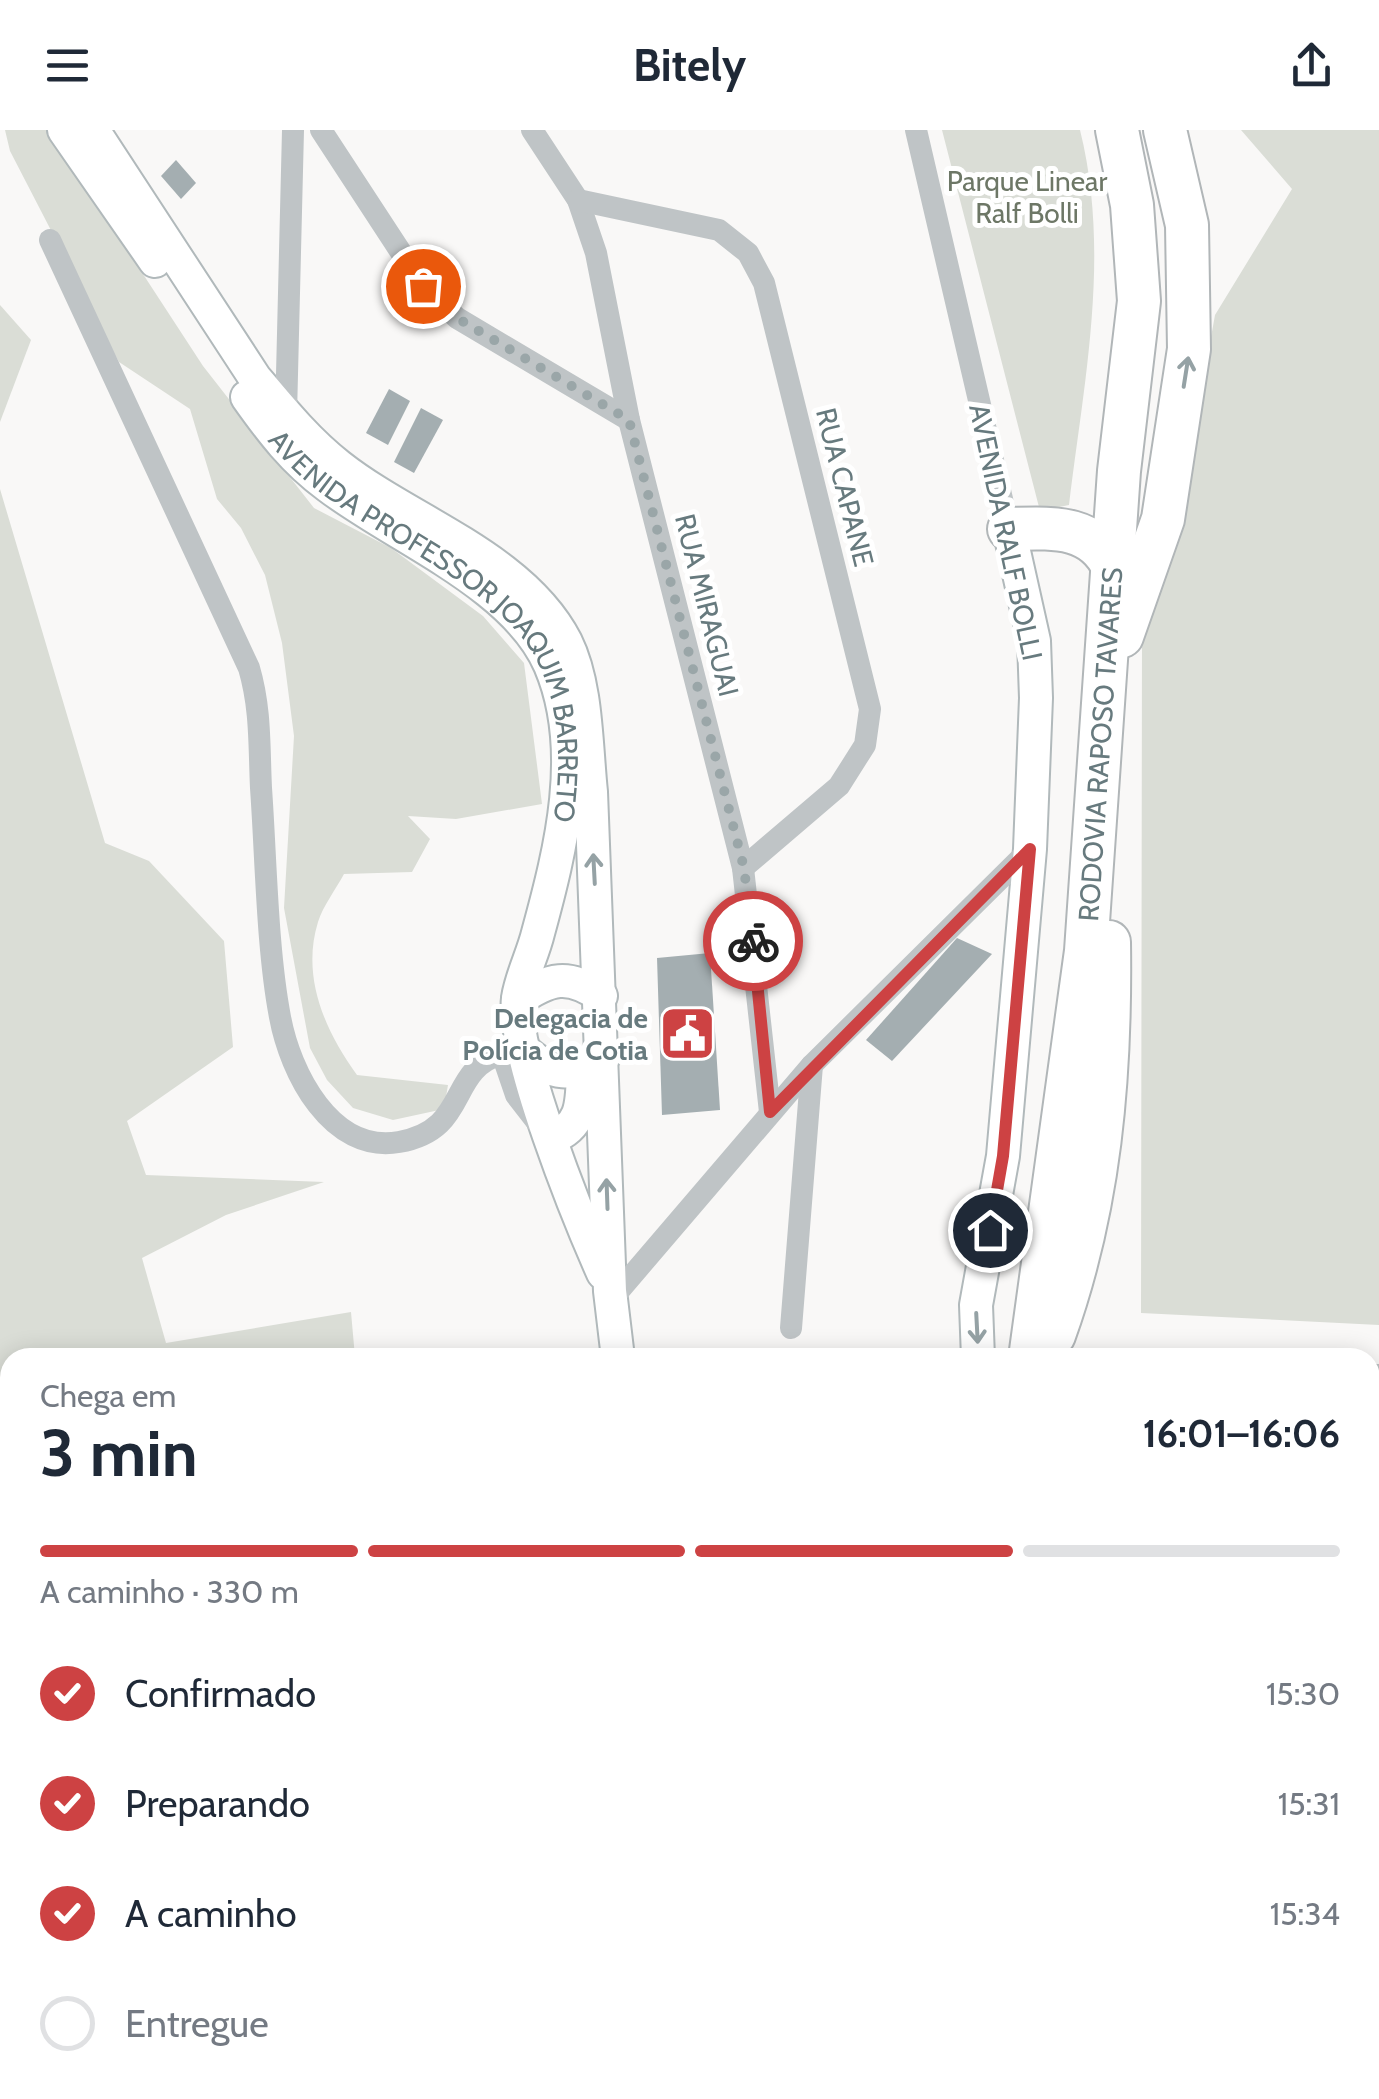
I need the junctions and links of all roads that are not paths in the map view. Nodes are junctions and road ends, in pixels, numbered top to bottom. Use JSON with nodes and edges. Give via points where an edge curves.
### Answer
{"nodes":[{"id":1,"x":64,"y":130,"type":"edge"},
{"id":2,"x":94,"y":130,"type":"edge"},
{"id":3,"x":118,"y":130,"type":"edge"},
{"id":4,"x":293,"y":130,"type":"edge"},
{"id":5,"x":321,"y":130,"type":"edge"},
{"id":6,"x":532,"y":130,"type":"edge"},
{"id":7,"x":916,"y":130,"type":"edge"},
{"id":8,"x":1117,"y":130,"type":"edge"},
{"id":9,"x":1142,"y":130,"type":"edge"},
{"id":10,"x":1166,"y":130,"type":"edge"},
{"id":11,"x":117,"y":165,"type":"junction"},
{"id":12,"x":578,"y":200,"type":"junction"},
{"id":13,"x":50,"y":240,"type":"dead end"},
{"id":14,"x":286,"y":415,"type":"junction"},
{"id":15,"x":629,"y":420,"type":"junction"},
{"id":16,"x":1119,"y":471,"type":"junction"},
{"id":17,"x":1028,"y":529,"type":"junction"},
{"id":18,"x":1113,"y":567,"type":"junction"},
{"id":19,"x":1122,"y":636,"type":"junction"},
{"id":20,"x":1030,"y":849,"type":"junction"},
{"id":21,"x":744,"y":868,"type":"junction"},
{"id":22,"x":600,"y":996,"type":"junction"},
{"id":23,"x":518,"y":1000,"type":"junction"},
{"id":24,"x":525,"y":1051,"type":"junction"},
{"id":25,"x":593,"y":1064,"type":"junction"},
{"id":26,"x":812,"y":1065,"type":"junction"},
{"id":27,"x":770,"y":1112,"type":"junction"},
{"id":28,"x":551,"y":1138,"type":"junction"},
{"id":29,"x":611,"y":1295,"type":"junction"},
{"id":30,"x":791,"y":1328,"type":"dead end"},
{"id":31,"x":617,"y":1348,"type":"edge"},
{"id":32,"x":978,"y":1348,"type":"edge"},
{"id":33,"x":1048,"y":1348,"type":"edge"},
{"id":34,"x":1048,"y":1348,"type":"edge"}],
"edges":[{"from":1,"to":23,"type":"main road","name":"AVENIDA PROFESSOR JOAQUIM BARRETO","via":[[280,444],[328,486],[528,625],[550,666],[565,718],[567,809]]},
{"from":2,"to":11,"type":"main road","name":"AVENIDA PROFESSOR JOAQUIM BARRETO"},
{"from":3,"to":11,"type":"street"},
{"from":4,"to":14,"type":"street"},
{"from":5,"to":15,"type":"street","via":[[423,286],[457,318]]},
{"from":6,"to":12,"type":"street","name":"RUA MIRAGUAI"},
{"from":7,"to":17,"type":"street","name":"AVENIDA RALF BOLLI"},
{"from":8,"to":16,"type":"highway","name":"RODOVIA RAPOSO TAVARES","via":[[1132,205],[1139,301]]},
{"from":9,"to":19,"type":"highway","name":"RODOVIA RAPOSO TAVARES","via":[[1154,204],[1158,332]]},
{"from":19,"to":10,"type":"highway","one_way":true,"via":[[1163,519],[1189,349],[1187,226]]},
{"from":11,"to":14,"type":"main road","name":"AVENIDA PROFESSOR JOAQUIM BARRETO"},
{"from":12,"to":15,"type":"street","name":"RUA MIRAGUAI","via":[[596,253]]},
{"from":12,"to":21,"type":"street","name":"RUA CAPANE","via":[[719,230],[748,253],[764,283],[870,710],[865,745],[839,786]]},
{"from":13,"to":28,"type":"street","via":[[250,668],[260,706],[280,1016],[309,1092],[334,1124],[358,1138],[393,1143],[426,1136],[453,1113],[480,1062],[502,1054],[516,1095]]},
{"from":22,"to":14,"type":"main road","name":"AVENIDA PROFESSOR JOAQUIM BARRETO","one_way":true,"via":[[589,776],[566,642],[495,566],[338,466]]},
{"from":15,"to":21,"type":"street","name":"RUA MIRAGUAI"},
{"from":16,"to":17,"type":"highway","via":[[1094,503]]},
{"from":16,"to":18,"type":"highway","name":"RODOVIA RAPOSO TAVARES"},
{"from":17,"to":18,"type":"highway","via":[[1091,537]]},
{"from":17,"to":20,"type":"main road","name":"AVENIDA RALF BOLLI","via":[[1034,641]]},
{"from":18,"to":34,"type":"highway","name":"RODOVIA RAPOSO TAVARES","via":[[1097,746],[1062,910],[1063,1138]]},
{"from":19,"to":33,"type":"highway","name":"RODOVIA RAPOSO TAVARES","via":[[1108,873]]},
{"from":20,"to":26,"type":"street"},
{"from":20,"to":32,"type":"main road","name":"AVENIDA RALF BOLLI","one_way":true,"via":[[1003,1156],[976,1305]]},
{"from":21,"to":27,"type":"street","name":"RUA MIRAGUAI"},
{"from":22,"to":23,"type":"main road","via":[[562,978]]},
{"from":22,"to":25,"type":"main road","name":"AVENIDA PROFESSOR JOAQUIM BARRETO"},
{"from":23,"to":24,"type":"main road","name":"AVENIDA PROFESSOR JOAQUIM BARRETO"},
{"from":24,"to":25,"type":"main road","via":[[546,1069]]},
{"from":24,"to":28,"type":"main road","name":"AVENIDA PROFESSOR JOAQUIM BARRETO"},
{"from":25,"to":28,"type":"main road","via":[[577,1121]]},
{"from":29,"to":25,"type":"main road","name":"AVENIDA PROFESSOR JOAQUIM BARRETO","one_way":true},
{"from":26,"to":27,"type":"street"},
{"from":26,"to":30,"type":"street"},
{"from":27,"to":29,"type":"street"},
{"from":28,"to":29,"type":"main road","name":"AVENIDA PROFESSOR JOAQUIM BARRETO"},
{"from":29,"to":31,"type":"main road","name":"AVENIDA PROFESSOR JOAQUIM BARRETO"}]}
